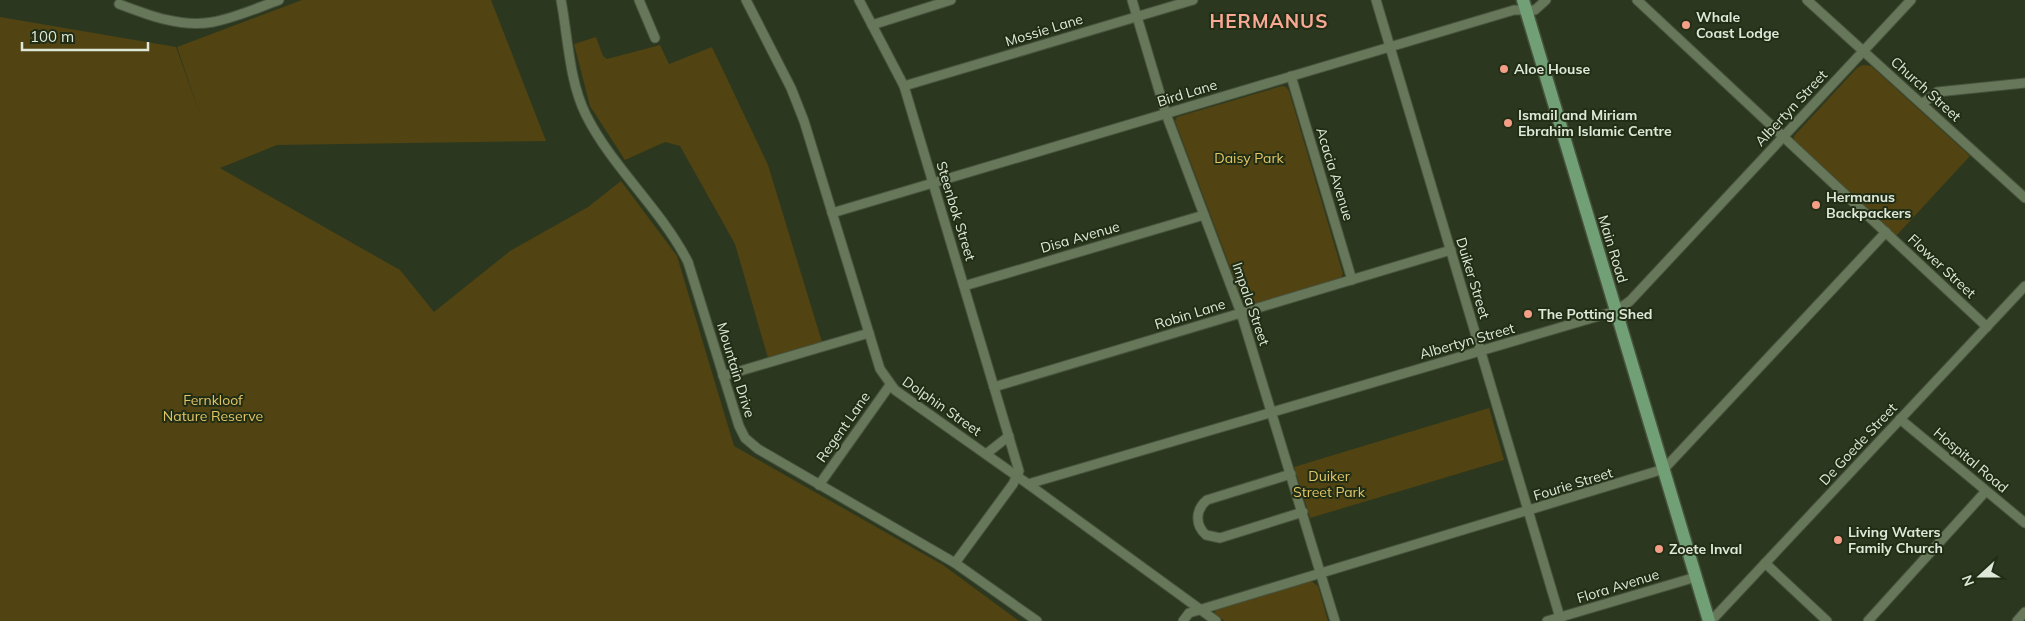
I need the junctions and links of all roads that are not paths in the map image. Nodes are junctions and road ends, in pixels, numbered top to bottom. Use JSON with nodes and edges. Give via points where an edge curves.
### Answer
{"nodes":[{"id":1,"x":279,"y":0,"type":"edge"},
{"id":2,"x":561,"y":0,"type":"edge"},
{"id":3,"x":639,"y":0,"type":"edge"},
{"id":4,"x":746,"y":0,"type":"edge"},
{"id":5,"x":859,"y":0,"type":"edge"},
{"id":6,"x":951,"y":0,"type":"edge"},
{"id":7,"x":1132,"y":0,"type":"edge"},
{"id":8,"x":1193,"y":0,"type":"edge"},
{"id":9,"x":1376,"y":0,"type":"edge"},
{"id":10,"x":1546,"y":0,"type":"edge"},
{"id":11,"x":1637,"y":0,"type":"edge"},
{"id":12,"x":1807,"y":0,"type":"edge"},
{"id":13,"x":1911,"y":0,"type":"edge"},
{"id":14,"x":119,"y":4,"type":"dead end"},
{"id":15,"x":1524,"y":5,"type":"edge"},
{"id":16,"x":1137,"y":16,"type":"junction"},
{"id":17,"x":872,"y":24,"type":"junction"},
{"id":18,"x":654,"y":38,"type":"dead end"},
{"id":19,"x":1390,"y":47,"type":"junction"},
{"id":20,"x":1863,"y":51,"type":"junction"},
{"id":21,"x":1291,"y":76,"type":"junction"},
{"id":22,"x":2025,"y":83,"type":"edge"},
{"id":23,"x":904,"y":86,"type":"junction"},
{"id":24,"x":1922,"y":104,"type":"junction"},
{"id":25,"x":1166,"y":114,"type":"junction"},
{"id":26,"x":1783,"y":137,"type":"junction"},
{"id":27,"x":934,"y":183,"type":"junction"},
{"id":28,"x":2025,"y":198,"type":"edge"},
{"id":29,"x":832,"y":213,"type":"junction"},
{"id":30,"x":1204,"y":215,"type":"junction"},
{"id":31,"x":1886,"y":232,"type":"junction"},
{"id":32,"x":1451,"y":250,"type":"junction"},
{"id":33,"x":1352,"y":280,"type":"junction"},
{"id":34,"x":964,"y":286,"type":"junction"},
{"id":35,"x":2025,"y":286,"type":"edge"},
{"id":36,"x":1616,"y":311,"type":"junction"},
{"id":37,"x":1242,"y":313,"type":"junction"},
{"id":38,"x":1986,"y":326,"type":"junction"},
{"id":39,"x":869,"y":333,"type":"junction"},
{"id":40,"x":1481,"y":351,"type":"junction"},
{"id":41,"x":723,"y":376,"type":"junction"},
{"id":42,"x":890,"y":385,"type":"junction"},
{"id":43,"x":994,"y":387,"type":"junction"},
{"id":44,"x":1273,"y":413,"type":"junction"},
{"id":45,"x":1900,"y":418,"type":"junction"},
{"id":46,"x":1009,"y":436,"type":"junction"},
{"id":47,"x":986,"y":454,"type":"junction"},
{"id":48,"x":1664,"y":469,"type":"junction"},
{"id":49,"x":1291,"y":474,"type":"junction"},
{"id":50,"x":1017,"y":476,"type":"junction"},
{"id":51,"x":1028,"y":484,"type":"junction"},
{"id":52,"x":819,"y":485,"type":"junction"},
{"id":53,"x":1986,"y":491,"type":"junction"},
{"id":54,"x":1528,"y":511,"type":"junction"},
{"id":55,"x":1303,"y":512,"type":"junction"},
{"id":56,"x":2025,"y":523,"type":"edge"},
{"id":57,"x":1765,"y":563,"type":"junction"},
{"id":58,"x":955,"y":564,"type":"junction"},
{"id":59,"x":1320,"y":573,"type":"junction"},
{"id":60,"x":1696,"y":577,"type":"junction"},
{"id":61,"x":1199,"y":610,"type":"junction"},
{"id":62,"x":2025,"y":612,"type":"edge"},
{"id":63,"x":1561,"y":619,"type":"edge"},
{"id":64,"x":1037,"y":621,"type":"edge"},
{"id":65,"x":1183,"y":621,"type":"edge"},
{"id":66,"x":1216,"y":621,"type":"edge"},
{"id":67,"x":1335,"y":621,"type":"edge"},
{"id":68,"x":1547,"y":621,"type":"edge"},
{"id":69,"x":1710,"y":621,"type":"edge"},
{"id":70,"x":1827,"y":621,"type":"edge"},
{"id":71,"x":1868,"y":621,"type":"edge"},
{"id":72,"x":2017,"y":621,"type":"edge"}],
"edges":[{"from":1,"to":14,"type":"street","via":[[221,20],[198,24],[166,19]]},
{"from":2,"to":41,"type":"street","name":"Mountain Drive","via":[[576,86],[584,109],[596,131],[683,253],[696,284]]},
{"from":3,"to":18,"type":"street"},
{"from":4,"to":29,"type":"street","name":"Dolphin Street","via":[[799,105]]},
{"from":5,"to":17,"type":"street","name":"Steenbok Street"},
{"from":6,"to":17,"type":"street"},
{"from":7,"to":16,"type":"street","name":"Impala Street"},
{"from":8,"to":16,"type":"street","name":"Mossie Lane"},
{"from":9,"to":19,"type":"street","name":"Duiker Street"},
{"from":10,"to":15,"type":"street","name":"Bird Lane","via":[[1535,10]]},
{"from":11,"to":26,"type":"street","name":"Flower Street"},
{"from":12,"to":20,"type":"street","name":"Church Street"},
{"from":13,"to":20,"type":"street","name":"Albertyn Street"},
{"from":15,"to":19,"type":"street","name":"Bird Lane"},
{"from":15,"to":36,"type":"main road","name":"Main Road"},
{"from":16,"to":23,"type":"street","name":"Mossie Lane"},
{"from":16,"to":25,"type":"street","name":"Impala Street"},
{"from":17,"to":23,"type":"street","name":"Steenbok Street"},
{"from":19,"to":21,"type":"street","name":"Bird Lane"},
{"from":19,"to":32,"type":"street","name":"Duiker Street"},
{"from":20,"to":24,"type":"street","name":"Church Street"},
{"from":20,"to":26,"type":"street","name":"Albertyn Street"},
{"from":21,"to":25,"type":"street","name":"Bird Lane"},
{"from":21,"to":33,"type":"street","name":"Acacia Avenue"},
{"from":22,"to":24,"type":"street","via":[[1937,92]]},
{"from":23,"to":27,"type":"street","name":"Steenbok Street"},
{"from":24,"to":28,"type":"street","name":"Church Street"},
{"from":25,"to":27,"type":"street","name":"Bird Lane"},
{"from":25,"to":30,"type":"street","name":"Impala Street"},
{"from":26,"to":31,"type":"street","name":"Flower Street"},
{"from":26,"to":36,"type":"street","name":"Albertyn Street","via":[[1630,301]]},
{"from":27,"to":29,"type":"street","name":"Bird Lane"},
{"from":27,"to":34,"type":"street","name":"Steenbok Street"},
{"from":29,"to":39,"type":"street","name":"Dolphin Street"},
{"from":30,"to":34,"type":"street","name":"Disa Avenue"},
{"from":30,"to":37,"type":"street","name":"Impala Street"},
{"from":31,"to":38,"type":"street","name":"Flower Street"},
{"from":31,"to":48,"type":"street","name":"Fourie Street"},
{"from":32,"to":33,"type":"street","name":"Robin Lane"},
{"from":32,"to":40,"type":"street","name":"Duiker Street"},
{"from":33,"to":37,"type":"street","name":"Robin Lane"},
{"from":34,"to":43,"type":"street","name":"Steenbok Street"},
{"from":35,"to":38,"type":"street","name":"De Goede Street"},
{"from":36,"to":40,"type":"street","name":"Albertyn Street"},
{"from":36,"to":48,"type":"main road","name":"Main Road"},
{"from":37,"to":43,"type":"street","name":"Robin Lane"},
{"from":37,"to":44,"type":"street","name":"Impala Street"},
{"from":38,"to":45,"type":"street","name":"De Goede Street"},
{"from":39,"to":41,"type":"street"},
{"from":39,"to":42,"type":"street","name":"Dolphin Street","via":[[880,369]]},
{"from":40,"to":44,"type":"street","name":"Albertyn Street"},
{"from":40,"to":54,"type":"street","name":"Duiker Street"},
{"from":41,"to":52,"type":"street","name":"Mountain Drive","via":[[739,426],[749,443]]},
{"from":42,"to":47,"type":"street","name":"Dolphin Street"},
{"from":42,"to":52,"type":"street","name":"Regent Lane"},
{"from":43,"to":46,"type":"street","name":"Steenbok Street"},
{"from":44,"to":49,"type":"street","name":"Impala Street"},
{"from":44,"to":51,"type":"street","name":"Albertyn Street"},
{"from":45,"to":53,"type":"street","name":"Hospital Road"},
{"from":45,"to":57,"type":"street","name":"De Goede Street"},
{"from":46,"to":47,"type":"street"},
{"from":46,"to":50,"type":"street","name":"Steenbok Street","via":[[1019,471]]},
{"from":47,"to":50,"type":"street","name":"Dolphin Street"},
{"from":48,"to":54,"type":"street","name":"Fourie Street"},
{"from":48,"to":60,"type":"main road","name":"Main Road"},
{"from":49,"to":55,"type":"street","name":"Impala Street"},
{"from":49,"to":55,"type":"street","via":[[1207,500],[1199,510],[1198,523],[1206,535],[1220,538]]},
{"from":50,"to":51,"type":"street","name":"Dolphin Street"},
{"from":50,"to":58,"type":"street"},
{"from":51,"to":61,"type":"street","name":"Dolphin Street"},
{"from":52,"to":58,"type":"street","name":"Mountain Drive"},
{"from":53,"to":56,"type":"street","name":"Hospital Road"},
{"from":53,"to":71,"type":"street"},
{"from":54,"to":59,"type":"street","name":"Fourie Street"},
{"from":54,"to":63,"type":"street","name":"Duiker Street"},
{"from":55,"to":59,"type":"street","name":"Impala Street"},
{"from":57,"to":69,"type":"street","name":"De Goede Street"},
{"from":57,"to":70,"type":"street"},
{"from":58,"to":64,"type":"street","name":"Mountain Drive"},
{"from":59,"to":61,"type":"street","name":"Fourie Street"},
{"from":59,"to":67,"type":"street","name":"Impala Street"},
{"from":60,"to":63,"type":"street","name":"Flora Avenue"},
{"from":60,"to":69,"type":"main road","name":"Main Road"},
{"from":61,"to":65,"type":"street","name":"Fourie Street","via":[[1189,613]]},
{"from":61,"to":66,"type":"street","name":"Dolphin Street"},
{"from":62,"to":72,"type":"street"},
{"from":63,"to":68,"type":"street","name":"Flora Avenue"}]}
